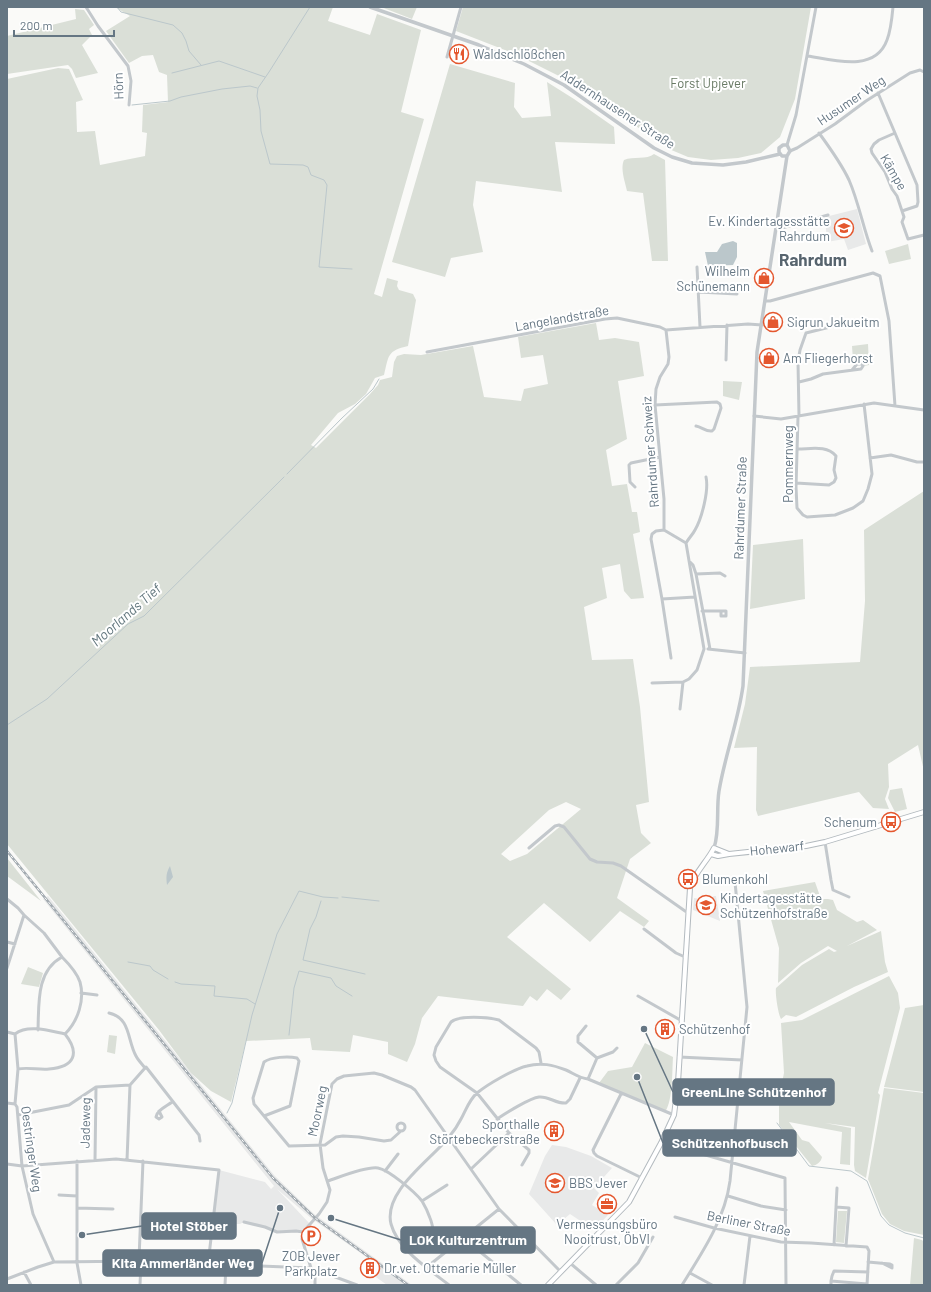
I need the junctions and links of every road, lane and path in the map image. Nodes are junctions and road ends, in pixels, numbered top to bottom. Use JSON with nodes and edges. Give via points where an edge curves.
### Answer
{"nodes":[{"id":1,"x":86,"y":7,"type":"edge"},
{"id":2,"x":370,"y":7,"type":"edge"},
{"id":3,"x":461,"y":7,"type":"edge"},
{"id":4,"x":816,"y":7,"type":"edge"},
{"id":5,"x":893,"y":7,"type":"edge"},
{"id":6,"x":453,"y":36,"type":"junction"},
{"id":7,"x":808,"y":56,"type":"junction"},
{"id":8,"x":447,"y":57,"type":"dead end"},
{"id":9,"x":924,"y":72,"type":"edge"},
{"id":10,"x":878,"y":93,"type":"junction"},
{"id":11,"x":129,"y":105,"type":"dead end"},
{"id":12,"x":819,"y":133,"type":"junction"},
{"id":13,"x":895,"y":133,"type":"junction"},
{"id":14,"x":786,"y":145,"type":"junction"},
{"id":15,"x":790,"y":151,"type":"junction"},
{"id":16,"x":783,"y":154,"type":"junction"},
{"id":17,"x":902,"y":211,"type":"junction"},
{"id":18,"x":828,"y":215,"type":"dead end"},
{"id":19,"x":777,"y":227,"type":"junction"},
{"id":20,"x":924,"y":235,"type":"edge"},
{"id":21,"x":872,"y":251,"type":"dead end"},
{"id":22,"x":697,"y":267,"type":"dead end"},
{"id":23,"x":699,"y":292,"type":"junction"},
{"id":24,"x":737,"y":294,"type":"dead end"},
{"id":25,"x":766,"y":301,"type":"junction"},
{"id":26,"x":854,"y":321,"type":"dead end"},
{"id":27,"x":762,"y":325,"type":"junction"},
{"id":28,"x":727,"y":326,"type":"junction"},
{"id":29,"x":700,"y":327,"type":"junction"},
{"id":30,"x":666,"y":330,"type":"junction"},
{"id":31,"x":427,"y":352,"type":"dead end"},
{"id":32,"x":726,"y":360,"type":"dead end"},
{"id":33,"x":852,"y":370,"type":"dead end"},
{"id":34,"x":798,"y":382,"type":"junction"},
{"id":35,"x":864,"y":404,"type":"junction"},
{"id":36,"x":655,"y":405,"type":"junction"},
{"id":37,"x":895,"y":406,"type":"junction"},
{"id":38,"x":924,"y":410,"type":"edge"},
{"id":39,"x":754,"y":416,"type":"junction"},
{"id":40,"x":798,"y":417,"type":"junction"},
{"id":41,"x":696,"y":426,"type":"dead end"},
{"id":42,"x":798,"y":449,"type":"junction"},
{"id":43,"x":660,"y":457,"type":"junction"},
{"id":44,"x":870,"y":458,"type":"junction"},
{"id":45,"x":924,"y":462,"type":"edge"},
{"id":46,"x":706,"y":477,"type":"dead end"},
{"id":47,"x":796,"y":483,"type":"junction"},
{"id":48,"x":635,"y":486,"type":"dead end"},
{"id":49,"x":664,"y":530,"type":"junction"},
{"id":50,"x":686,"y":542,"type":"junction"},
{"id":51,"x":690,"y":562,"type":"junction"},
{"id":52,"x":696,"y":574,"type":"junction"},
{"id":53,"x":725,"y":576,"type":"dead end"},
{"id":54,"x":695,"y":597,"type":"junction"},
{"id":55,"x":662,"y":599,"type":"junction"},
{"id":56,"x":702,"y":611,"type":"junction"},
{"id":57,"x":721,"y":611,"type":"dead end"},
{"id":58,"x":704,"y":649,"type":"junction"},
{"id":59,"x":710,"y":649,"type":"junction"},
{"id":60,"x":745,"y":654,"type":"junction"},
{"id":61,"x":671,"y":658,"type":"dead end"},
{"id":62,"x":683,"y":682,"type":"junction"},
{"id":63,"x":652,"y":683,"type":"dead end"},
{"id":64,"x":680,"y":709,"type":"dead end"},
{"id":65,"x":924,"y":812,"type":"edge"},
{"id":66,"x":825,"y":842,"type":"junction"},
{"id":67,"x":529,"y":848,"type":"dead end"},
{"id":68,"x":714,"y":848,"type":"junction"},
{"id":69,"x":711,"y":854,"type":"junction"},
{"id":70,"x":729,"y":854,"type":"junction"},
{"id":71,"x":730,"y":878,"type":"dead end"},
{"id":72,"x":849,"y":897,"type":"dead end"},
{"id":73,"x":7,"y":899,"type":"edge"},
{"id":74,"x":688,"y":912,"type":"junction"},
{"id":75,"x":24,"y":915,"type":"junction"},
{"id":76,"x":644,"y":929,"type":"dead end"},
{"id":77,"x":7,"y":942,"type":"edge"},
{"id":78,"x":15,"y":944,"type":"junction"},
{"id":79,"x":62,"y":957,"type":"junction"},
{"id":80,"x":685,"y":957,"type":"junction"},
{"id":81,"x":7,"y":967,"type":"edge"},
{"id":82,"x":81,"y":993,"type":"junction"},
{"id":83,"x":97,"y":995,"type":"dead end"},
{"id":84,"x":638,"y":996,"type":"dead end"},
{"id":85,"x":109,"y":1013,"type":"dead end"},
{"id":86,"x":682,"y":1021,"type":"junction"},
{"id":87,"x":586,"y":1026,"type":"dead end"},
{"id":88,"x":38,"y":1030,"type":"junction"},
{"id":89,"x":7,"y":1032,"type":"edge"},
{"id":90,"x":15,"y":1034,"type":"junction"},
{"id":91,"x":65,"y":1034,"type":"junction"},
{"id":92,"x":617,"y":1048,"type":"dead end"},
{"id":93,"x":679,"y":1057,"type":"junction"},
{"id":94,"x":598,"y":1058,"type":"junction"},
{"id":95,"x":742,"y":1060,"type":"junction"},
{"id":96,"x":541,"y":1063,"type":"junction"},
{"id":97,"x":146,"y":1068,"type":"junction"},
{"id":98,"x":18,"y":1069,"type":"junction"},
{"id":99,"x":580,"y":1078,"type":"junction"},
{"id":100,"x":588,"y":1080,"type":"junction"},
{"id":101,"x":130,"y":1085,"type":"junction"},
{"id":102,"x":96,"y":1087,"type":"junction"},
{"id":103,"x":477,"y":1093,"type":"junction"},
{"id":104,"x":621,"y":1094,"type":"junction"},
{"id":105,"x":172,"y":1102,"type":"junction"},
{"id":106,"x":7,"y":1103,"type":"edge"},
{"id":107,"x":15,"y":1104,"type":"junction"},
{"id":108,"x":159,"y":1111,"type":"dead end"},
{"id":109,"x":18,"y":1115,"type":"junction"},
{"id":110,"x":674,"y":1115,"type":"junction"},
{"id":111,"x":264,"y":1116,"type":"junction"},
{"id":112,"x":497,"y":1118,"type":"junction"},
{"id":113,"x":401,"y":1131,"type":"dead end"},
{"id":114,"x":509,"y":1133,"type":"junction"},
{"id":115,"x":449,"y":1137,"type":"junction"},
{"id":116,"x":200,"y":1141,"type":"dead end"},
{"id":117,"x":661,"y":1143,"type":"junction"},
{"id":118,"x":320,"y":1144,"type":"junction"},
{"id":119,"x":398,"y":1154,"type":"dead end"},
{"id":120,"x":95,"y":1160,"type":"junction"},
{"id":121,"x":127,"y":1160,"type":"junction"},
{"id":122,"x":77,"y":1161,"type":"junction"},
{"id":123,"x":143,"y":1161,"type":"junction"},
{"id":124,"x":731,"y":1162,"type":"junction"},
{"id":125,"x":7,"y":1164,"type":"edge"},
{"id":126,"x":522,"y":1165,"type":"dead end"},
{"id":127,"x":22,"y":1166,"type":"junction"},
{"id":128,"x":471,"y":1169,"type":"junction"},
{"id":129,"x":385,"y":1171,"type":"junction"},
{"id":130,"x":642,"y":1178,"type":"junction"},
{"id":131,"x":328,"y":1181,"type":"junction"},
{"id":132,"x":404,"y":1185,"type":"junction"},
{"id":133,"x":447,"y":1185,"type":"dead end"},
{"id":134,"x":837,"y":1188,"type":"dead end"},
{"id":135,"x":59,"y":1195,"type":"dead end"},
{"id":136,"x":77,"y":1196,"type":"junction"},
{"id":137,"x":728,"y":1196,"type":"junction"},
{"id":138,"x":422,"y":1201,"type":"junction"},
{"id":139,"x":836,"y":1207,"type":"junction"},
{"id":140,"x":77,"y":1208,"type":"junction"},
{"id":141,"x":114,"y":1208,"type":"dead end"},
{"id":142,"x":499,"y":1209,"type":"junction"},
{"id":143,"x":786,"y":1210,"type":"junction"},
{"id":144,"x":675,"y":1217,"type":"dead end"},
{"id":145,"x":244,"y":1222,"type":"dead end"},
{"id":146,"x":714,"y":1228,"type":"junction"},
{"id":147,"x":303,"y":1232,"type":"junction"},
{"id":148,"x":750,"y":1236,"type":"junction"},
{"id":149,"x":653,"y":1237,"type":"dead end"},
{"id":150,"x":463,"y":1238,"type":"junction"},
{"id":151,"x":787,"y":1242,"type":"junction"},
{"id":152,"x":834,"y":1245,"type":"junction"},
{"id":153,"x":846,"y":1246,"type":"junction"},
{"id":154,"x":443,"y":1254,"type":"junction"},
{"id":155,"x":141,"y":1261,"type":"junction"},
{"id":156,"x":54,"y":1262,"type":"junction"},
{"id":157,"x":868,"y":1262,"type":"junction"},
{"id":158,"x":77,"y":1263,"type":"junction"},
{"id":159,"x":570,"y":1263,"type":"junction"},
{"id":160,"x":882,"y":1263,"type":"dead end"},
{"id":161,"x":208,"y":1264,"type":"junction"},
{"id":162,"x":226,"y":1265,"type":"junction"},
{"id":163,"x":427,"y":1267,"type":"junction"},
{"id":164,"x":313,"y":1269,"type":"junction"},
{"id":165,"x":24,"y":1272,"type":"junction"},
{"id":166,"x":561,"y":1272,"type":"junction"},
{"id":167,"x":868,"y":1272,"type":"junction"},
{"id":168,"x":690,"y":1273,"type":"junction"},
{"id":169,"x":7,"y":1279,"type":"edge"},
{"id":170,"x":831,"y":1283,"type":"edge"},
{"id":171,"x":867,"y":1284,"type":"edge"},
{"id":172,"x":32,"y":1285,"type":"edge"},
{"id":173,"x":82,"y":1285,"type":"edge"},
{"id":174,"x":140,"y":1285,"type":"edge"},
{"id":175,"x":224,"y":1285,"type":"edge"},
{"id":176,"x":315,"y":1285,"type":"edge"},
{"id":177,"x":357,"y":1285,"type":"edge"},
{"id":178,"x":449,"y":1285,"type":"edge"},
{"id":179,"x":521,"y":1285,"type":"edge"},
{"id":180,"x":548,"y":1285,"type":"edge"},
{"id":181,"x":596,"y":1285,"type":"edge"},
{"id":182,"x":616,"y":1285,"type":"edge"},
{"id":183,"x":682,"y":1285,"type":"edge"},
{"id":184,"x":712,"y":1285,"type":"edge"},
{"id":185,"x":744,"y":1285,"type":"edge"},
{"id":186,"x":786,"y":1285,"type":"edge"}],
"edges":[{"from":1,"to":11,"type":"street","name":"Hörn","via":[[128,66],[131,82]]},
{"from":2,"to":6,"type":"street","name":"Addernhausener Straße"},
{"from":3,"to":6,"type":"street"},
{"from":4,"to":7,"type":"street"},
{"from":5,"to":7,"type":"street","via":[[887,42],[881,51],[871,58],[850,63]]},
{"from":6,"to":8,"type":"street"},
{"from":6,"to":16,"type":"street","name":"Addernhausener Straße","via":[[497,52],[545,75],[654,148],[672,157],[692,163],[723,165]]},
{"from":7,"to":14,"type":"street","via":[[796,115]]},
{"from":9,"to":10,"type":"street","name":"Husumer Weg","via":[[920,70],[910,73]]},
{"from":10,"to":12,"type":"street","name":"Husumer Weg"},
{"from":10,"to":13,"type":"street"},
{"from":12,"to":15,"type":"street","name":"Husumer Weg"},
{"from":12,"to":21,"type":"street","via":[[849,180]]},
{"from":13,"to":17,"type":"street","via":[[917,185],[917,206]]},
{"from":13,"to":17,"type":"street","name":"Kämpe","via":[[879,140],[871,149],[885,172]]},
{"from":14,"to":15,"type":"street"},
{"from":14,"to":16,"type":"street","via":[[780,147]]},
{"from":15,"to":16,"type":"street"},
{"from":16,"to":19,"type":"street","name":"Rahrdumer Straße","via":[[786,167]]},
{"from":17,"to":20,"type":"street","via":[[902,222],[908,239]]},
{"from":18,"to":19,"type":"street","via":[[782,228]]},
{"from":19,"to":25,"type":"street","name":"Rahrdumer Straße"},
{"from":22,"to":23,"type":"street"},
{"from":23,"to":24,"type":"street"},
{"from":23,"to":29,"type":"street"},
{"from":25,"to":27,"type":"street","name":"Rahrdumer Straße"},
{"from":25,"to":37,"type":"street","via":[[873,273],[880,276],[889,321]]},
{"from":26,"to":34,"type":"street","name":"Pommernweg","via":[[806,333],[798,362]]},
{"from":27,"to":28,"type":"street","name":"Langelandstraße"},
{"from":27,"to":39,"type":"street","name":"Rahrdumer Straße","via":[[757,352]]},
{"from":28,"to":29,"type":"street","name":"Langelandstraße"},
{"from":28,"to":32,"type":"street"},
{"from":29,"to":30,"type":"street","name":"Langelandstraße"},
{"from":30,"to":31,"type":"street","name":"Langelandstraße","via":[[617,318],[605,319]]},
{"from":30,"to":36,"type":"street","name":"Rahrdumer Schweiz","via":[[668,364],[656,389]]},
{"from":33,"to":34,"type":"street","via":[[823,374]]},
{"from":34,"to":40,"type":"street","name":"Pommernweg"},
{"from":35,"to":37,"type":"street"},
{"from":35,"to":40,"type":"street"},
{"from":35,"to":44,"type":"street","name":"Pommernweg"},
{"from":36,"to":41,"type":"street","via":[[717,402],[720,404],[719,415],[712,431],[708,432]]},
{"from":36,"to":43,"type":"street","name":"Rahrdumer Schweiz"},
{"from":37,"to":38,"type":"street"},
{"from":39,"to":40,"type":"street","via":[[781,419]]},
{"from":39,"to":60,"type":"street","name":"Rahrdumer Straße"},
{"from":40,"to":42,"type":"street","name":"Pommernweg"},
{"from":42,"to":47,"type":"street","name":"Pommernweg"},
{"from":42,"to":47,"type":"street","via":[[825,449],[833,452],[836,456],[836,478],[829,484]]},
{"from":43,"to":48,"type":"street","via":[[630,463],[630,482]]},
{"from":43,"to":49,"type":"street","name":"Rahrdumer Schweiz"},
{"from":44,"to":45,"type":"street","via":[[891,455]]},
{"from":44,"to":47,"type":"street","name":"Pommernweg","via":[[872,474],[863,501],[835,515],[803,515],[797,508]]},
{"from":46,"to":50,"type":"street","via":[[708,483],[699,522]]},
{"from":49,"to":50,"type":"street"},
{"from":49,"to":55,"type":"street","via":[[656,531],[651,538]]},
{"from":50,"to":51,"type":"street"},
{"from":51,"to":52,"type":"street"},
{"from":51,"to":54,"type":"street"},
{"from":52,"to":53,"type":"street","via":[[720,573]]},
{"from":52,"to":56,"type":"street"},
{"from":54,"to":55,"type":"street"},
{"from":54,"to":58,"type":"street"},
{"from":55,"to":61,"type":"street"},
{"from":56,"to":57,"type":"street"},
{"from":56,"to":59,"type":"street"},
{"from":58,"to":59,"type":"street"},
{"from":58,"to":62,"type":"street","via":[[696,670]]},
{"from":59,"to":60,"type":"street"},
{"from":60,"to":68,"type":"street","name":"Rahrdumer Straße","via":[[741,698],[719,790]]},
{"from":62,"to":63,"type":"street"},
{"from":62,"to":64,"type":"street"},
{"from":65,"to":66,"type":"main road","name":"Hohewarf"},
{"from":66,"to":70,"type":"main road","name":"Hohewarf"},
{"from":66,"to":72,"type":"street","via":[[833,890]]},
{"from":67,"to":74,"type":"street","via":[[555,826],[564,827],[590,859],[620,866]]},
{"from":68,"to":69,"type":"main road"},
{"from":68,"to":70,"type":"main road","name":"Hohewarf"},
{"from":69,"to":70,"type":"main road","name":"Hohewarf"},
{"from":69,"to":74,"type":"main road","via":[[692,881]]},
{"from":71,"to":95,"type":"street","via":[[735,882],[747,1007]]},
{"from":73,"to":75,"type":"street"},
{"from":74,"to":80,"type":"main road"},
{"from":75,"to":78,"type":"street"},
{"from":75,"to":79,"type":"street","via":[[44,933]]},
{"from":76,"to":80,"type":"street"},
{"from":77,"to":78,"type":"street"},
{"from":78,"to":81,"type":"street"},
{"from":79,"to":82,"type":"street","via":[[76,974]]},
{"from":79,"to":88,"type":"street","via":[[48,968],[44,976],[39,1001]]},
{"from":80,"to":86,"type":"main road"},
{"from":82,"to":83,"type":"street"},
{"from":82,"to":91,"type":"street","via":[[77,1018]]},
{"from":84,"to":86,"type":"street"},
{"from":85,"to":97,"type":"street","via":[[116,1016],[126,1027],[136,1055]]},
{"from":86,"to":93,"type":"main road"},
{"from":87,"to":94,"type":"street","via":[[578,1036],[578,1042]]},
{"from":88,"to":90,"type":"street","via":[[20,1030]]},
{"from":88,"to":91,"type":"street"},
{"from":89,"to":90,"type":"street"},
{"from":90,"to":98,"type":"street","name":"Oestringer Weg"},
{"from":91,"to":98,"type":"street","via":[[74,1048],[71,1061],[49,1070]]},
{"from":92,"to":94,"type":"street"},
{"from":93,"to":95,"type":"street"},
{"from":93,"to":110,"type":"main road"},
{"from":94,"to":100,"type":"street"},
{"from":95,"to":124,"type":"street"},
{"from":96,"to":99,"type":"street","via":[[566,1070]]},
{"from":96,"to":103,"type":"street","via":[[520,1068]]},
{"from":96,"to":103,"type":"street","via":[[540,1052],[499,1020],[454,1019],[436,1047],[434,1055],[440,1067]]},
{"from":97,"to":101,"type":"street"},
{"from":97,"to":105,"type":"street"},
{"from":98,"to":107,"type":"street","name":"Oestringer Weg"},
{"from":99,"to":100,"type":"street"},
{"from":99,"to":112,"type":"street","via":[[566,1103],[539,1097]]},
{"from":100,"to":104,"type":"street"},
{"from":101,"to":102,"type":"street"},
{"from":101,"to":121,"type":"street"},
{"from":102,"to":109,"type":"street","via":[[69,1105]]},
{"from":102,"to":120,"type":"street","name":"Jadeweg"},
{"from":103,"to":112,"type":"street"},
{"from":103,"to":115,"type":"street"},
{"from":104,"to":110,"type":"street"},
{"from":104,"to":130,"type":"street","via":[[593,1150],[597,1156]]},
{"from":105,"to":108,"type":"street"},
{"from":105,"to":116,"type":"street","via":[[199,1135]]},
{"from":106,"to":107,"type":"street"},
{"from":107,"to":109,"type":"street","name":"Oestringer Weg"},
{"from":109,"to":127,"type":"street","name":"Oestringer Weg"},
{"from":110,"to":117,"type":"main road"},
{"from":111,"to":111,"type":"street","via":[[290,1106],[299,1061],[297,1058],[264,1062],[253,1098],[254,1104]]},
{"from":111,"to":118,"type":"street","via":[[289,1146]]},
{"from":112,"to":114,"type":"street"},
{"from":113,"to":118,"type":"street","via":[[391,1140],[343,1136]]},
{"from":114,"to":126,"type":"street","via":[[528,1150],[529,1153]]},
{"from":114,"to":128,"type":"street"},
{"from":115,"to":118,"type":"street","name":"Moorweg","via":[[412,1087],[374,1074],[344,1076],[337,1078],[332,1084]]},
{"from":115,"to":128,"type":"street","name":"Moorweg"},
{"from":115,"to":132,"type":"street"},
{"from":117,"to":124,"type":"street"},
{"from":117,"to":130,"type":"main road"},
{"from":118,"to":131,"type":"street","name":"Moorweg"},
{"from":119,"to":129,"type":"street"},
{"from":120,"to":121,"type":"street"},
{"from":120,"to":122,"type":"street"},
{"from":121,"to":123,"type":"street"},
{"from":122,"to":127,"type":"street"},
{"from":122,"to":136,"type":"street"},
{"from":123,"to":155,"type":"street"},
{"from":123,"to":161,"type":"street","via":[[219,1170]]},
{"from":124,"to":137,"type":"street"},
{"from":124,"to":143,"type":"street","via":[[785,1178]]},
{"from":125,"to":127,"type":"street"},
{"from":127,"to":156,"type":"street","name":"Oestringer Weg","via":[[32,1214]]},
{"from":128,"to":142,"type":"street","name":"Moorweg"},
{"from":129,"to":131,"type":"street","via":[[370,1168]]},
{"from":129,"to":132,"type":"street"},
{"from":130,"to":159,"type":"main road","via":[[629,1202]]},
{"from":131,"to":147,"type":"street","name":"Moorweg","via":[[330,1190],[327,1202]]},
{"from":132,"to":138,"type":"street"},
{"from":132,"to":163,"type":"street","via":[[393,1202],[391,1225],[402,1246]]},
{"from":133,"to":138,"type":"street"},
{"from":134,"to":139,"type":"street"},
{"from":135,"to":136,"type":"street"},
{"from":136,"to":140,"type":"street"},
{"from":137,"to":143,"type":"street","via":[[760,1206]]},
{"from":137,"to":146,"type":"street"},
{"from":138,"to":154,"type":"street","via":[[431,1219],[437,1247]]},
{"from":139,"to":152,"type":"street"},
{"from":139,"to":153,"type":"street","via":[[849,1208]]},
{"from":140,"to":141,"type":"street"},
{"from":140,"to":158,"type":"street"},
{"from":142,"to":150,"type":"street"},
{"from":142,"to":166,"type":"street","name":"Moorweg"},
{"from":143,"to":151,"type":"street"},
{"from":144,"to":146,"type":"street","name":"Berliner Straße"},
{"from":145,"to":147,"type":"street","via":[[277,1232]]},
{"from":146,"to":148,"type":"street","name":"Berliner Straße"},
{"from":146,"to":168,"type":"street"},
{"from":147,"to":164,"type":"street","via":[[302,1239]]},
{"from":148,"to":151,"type":"street","name":"Berliner Straße"},
{"from":148,"to":185,"type":"street"},
{"from":149,"to":182,"type":"street","via":[[638,1263]]},
{"from":150,"to":154,"type":"street"},
{"from":150,"to":179,"type":"street"},
{"from":151,"to":152,"type":"street","name":"Berliner Straße"},
{"from":151,"to":186,"type":"street"},
{"from":152,"to":153,"type":"street","name":"Berliner Straße"},
{"from":153,"to":157,"type":"street","name":"Berliner Straße","via":[[867,1247]]},
{"from":154,"to":163,"type":"street"},
{"from":155,"to":158,"type":"street"},
{"from":155,"to":161,"type":"street"},
{"from":155,"to":174,"type":"street"},
{"from":156,"to":158,"type":"street"},
{"from":156,"to":165,"type":"street"},
{"from":157,"to":160,"type":"street"},
{"from":157,"to":167,"type":"street"},
{"from":158,"to":173,"type":"street"},
{"from":159,"to":166,"type":"main road"},
{"from":159,"to":181,"type":"street"},
{"from":161,"to":162,"type":"street"},
{"from":162,"to":164,"type":"street"},
{"from":162,"to":175,"type":"street"},
{"from":163,"to":178,"type":"street"},
{"from":164,"to":176,"type":"street"},
{"from":164,"to":177,"type":"street"},
{"from":165,"to":169,"type":"street"},
{"from":165,"to":172,"type":"street"},
{"from":166,"to":180,"type":"main road"},
{"from":167,"to":170,"type":"street","via":[[834,1271]]},
{"from":167,"to":171,"type":"street"},
{"from":168,"to":183,"type":"street"},
{"from":168,"to":184,"type":"street"},
{"from":170,"to":171,"type":"street"}]}
